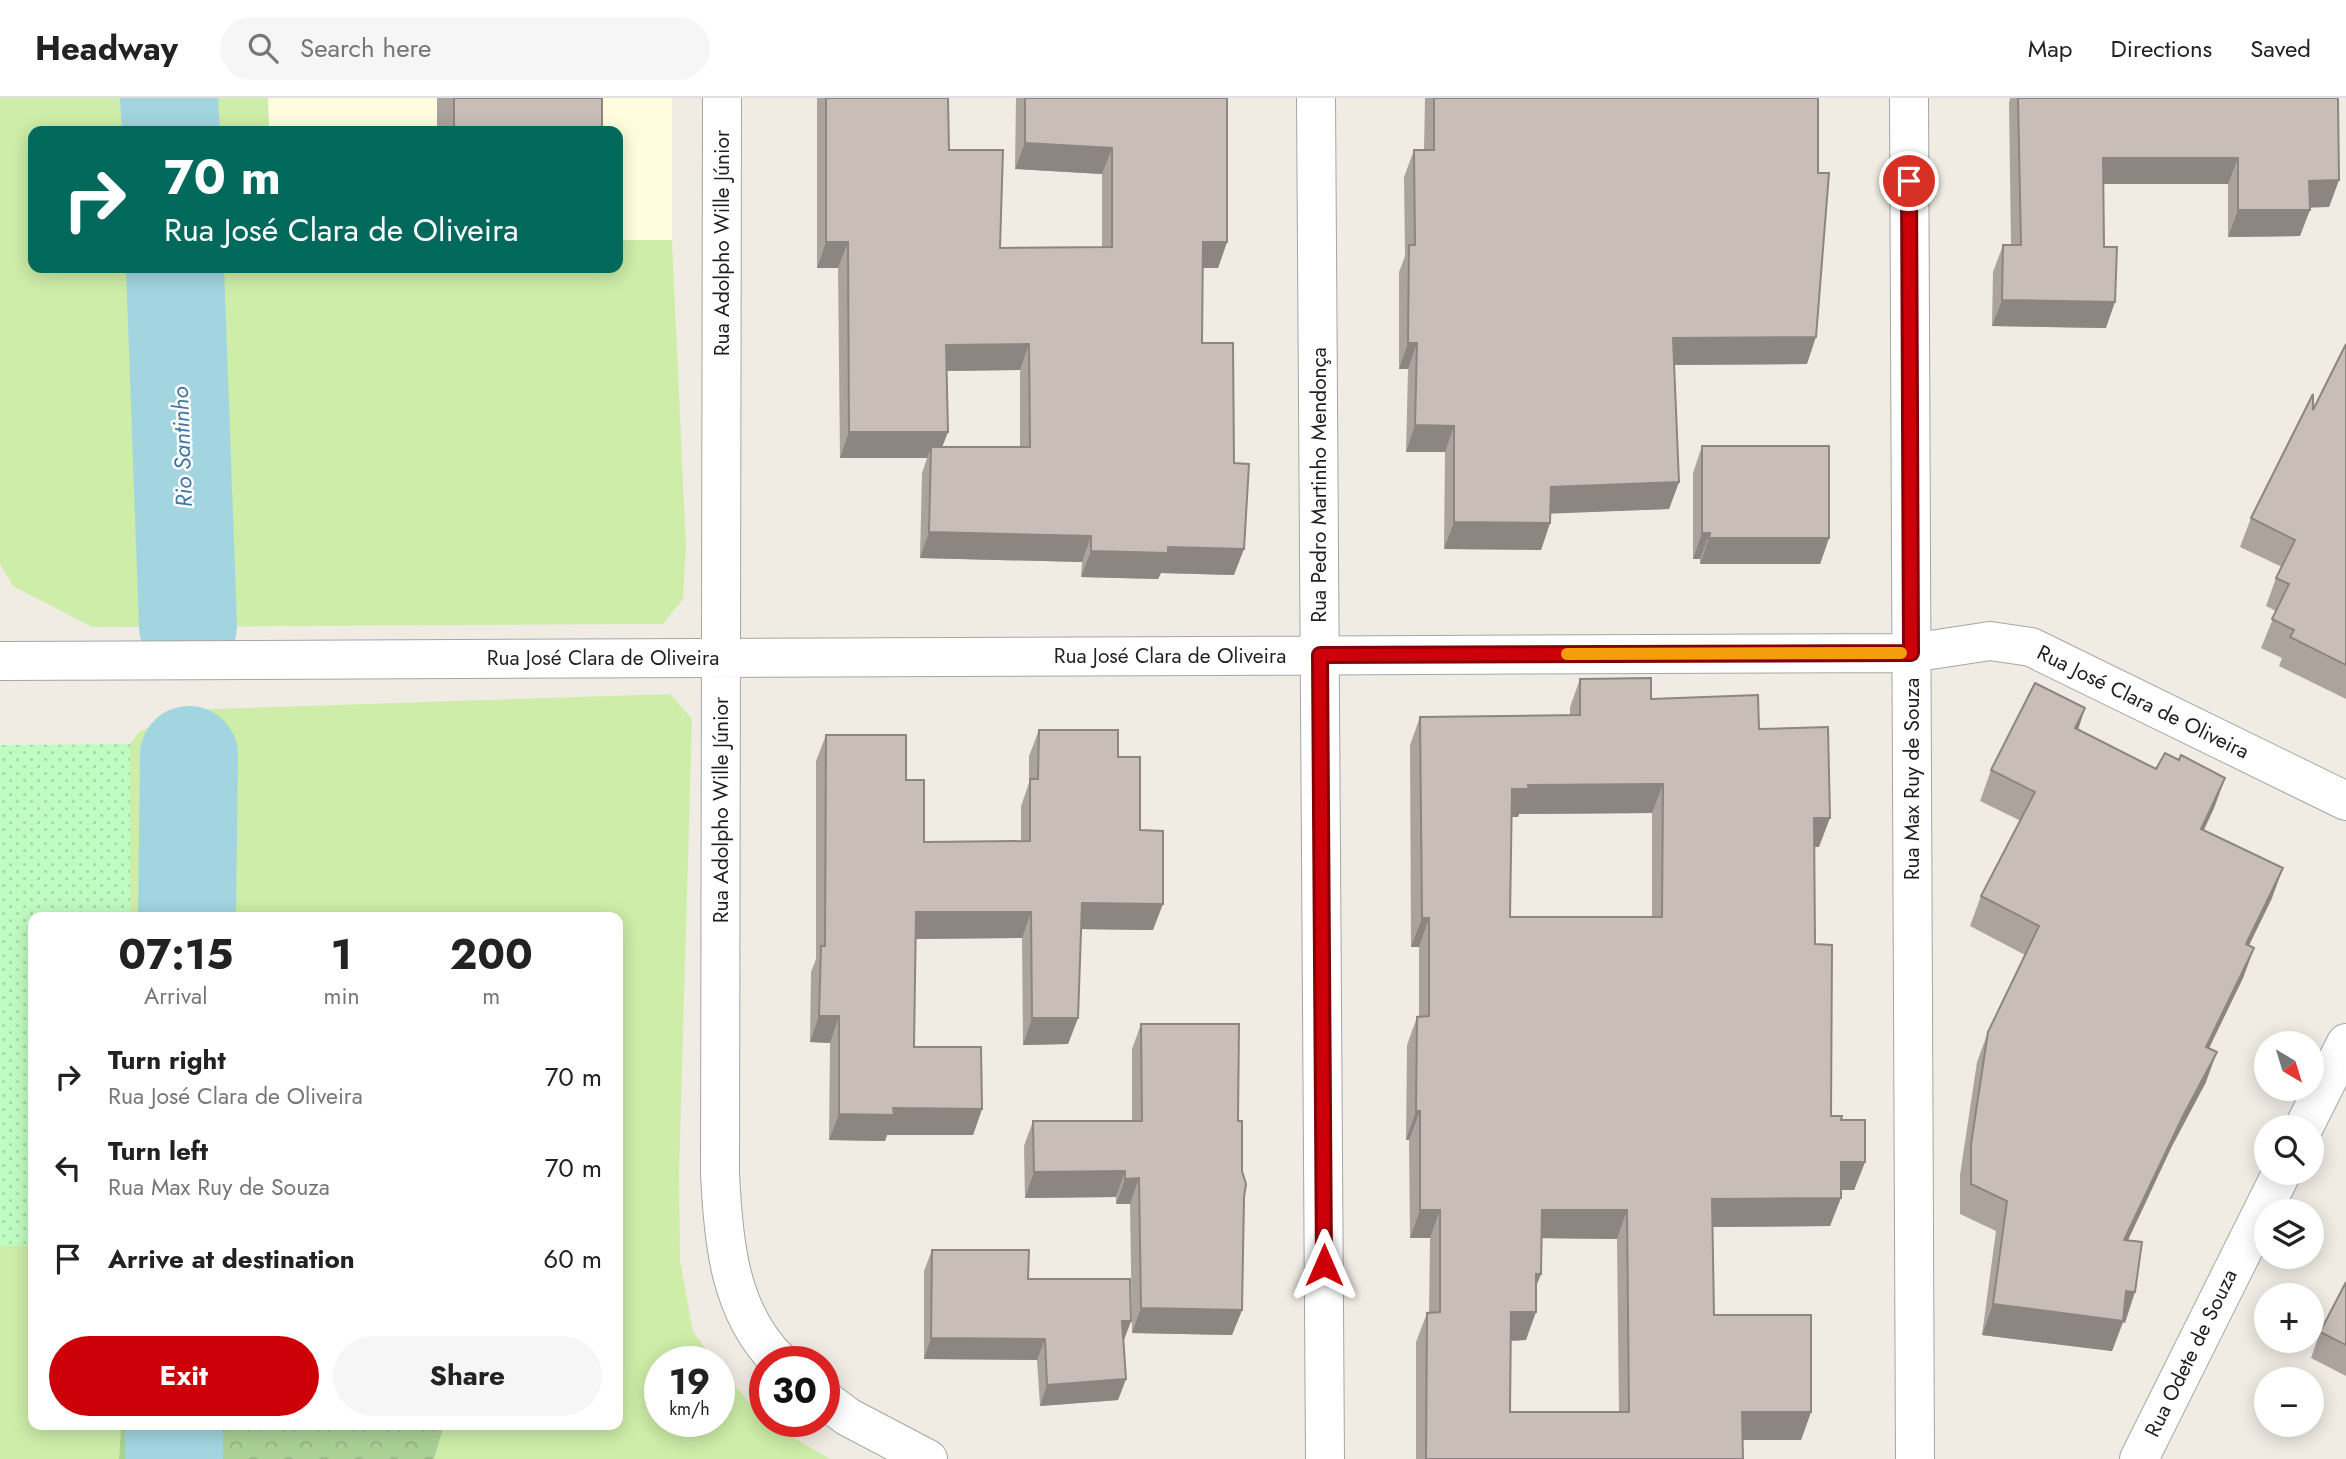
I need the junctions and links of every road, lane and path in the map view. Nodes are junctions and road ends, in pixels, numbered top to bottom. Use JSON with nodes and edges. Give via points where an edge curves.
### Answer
{"nodes":[{"id":1,"x":722,"y":98,"type":"edge"},
{"id":2,"x":1317,"y":98,"type":"edge"},
{"id":3,"x":1909,"y":98,"type":"edge"},
{"id":4,"x":1911,"y":653,"type":"junction"},
{"id":5,"x":1320,"y":655,"type":"junction"},
{"id":6,"x":722,"y":658,"type":"junction"},
{"id":7,"x":0,"y":661,"type":"edge"},
{"id":8,"x":2346,"y":800,"type":"edge"},
{"id":9,"x":2346,"y":1043,"type":"edge"},
{"id":10,"x":2310,"y":1115,"type":"edge"},
{"id":11,"x":2276,"y":1185,"type":"edge"},
{"id":12,"x":766,"y":1346,"type":"edge"},
{"id":13,"x":840,"y":1411,"type":"edge"},
{"id":14,"x":928,"y":1459,"type":"edge"},
{"id":15,"x":1325,"y":1459,"type":"edge"},
{"id":16,"x":1915,"y":1459,"type":"edge"},
{"id":17,"x":2139,"y":1459,"type":"edge"}],
"edges":[{"from":1,"to":6,"type":"street","name":"Rua Adolpho Wille Júnior"},
{"from":2,"to":5,"type":"street","name":"Rua Pedro Martinho Mendonça"},
{"from":3,"to":4,"type":"street","name":"Rua Max Ruy de Souza"},
{"from":4,"to":5,"type":"street","name":"Rua José Clara de Oliveira"},
{"from":4,"to":8,"type":"street","name":"Rua José Clara de Oliveira","via":[[1990,641],[2031,647]]},
{"from":4,"to":16,"type":"street","name":"Rua Max Ruy de Souza"},
{"from":5,"to":6,"type":"street","name":"Rua José Clara de Oliveira"},
{"from":5,"to":15,"type":"street","name":"Rua Pedro Martinho Mendonça"},
{"from":6,"to":7,"type":"street","name":"Rua José Clara de Oliveira"},
{"from":6,"to":12,"type":"street","name":"Rua Adolpho Wille Júnior","via":[[723,1230],[736,1294]]},
{"from":9,"to":10,"type":"street"},
{"from":11,"to":17,"type":"street","name":"Rua Odete de Souza"},
{"from":13,"to":14,"type":"street"}]}
